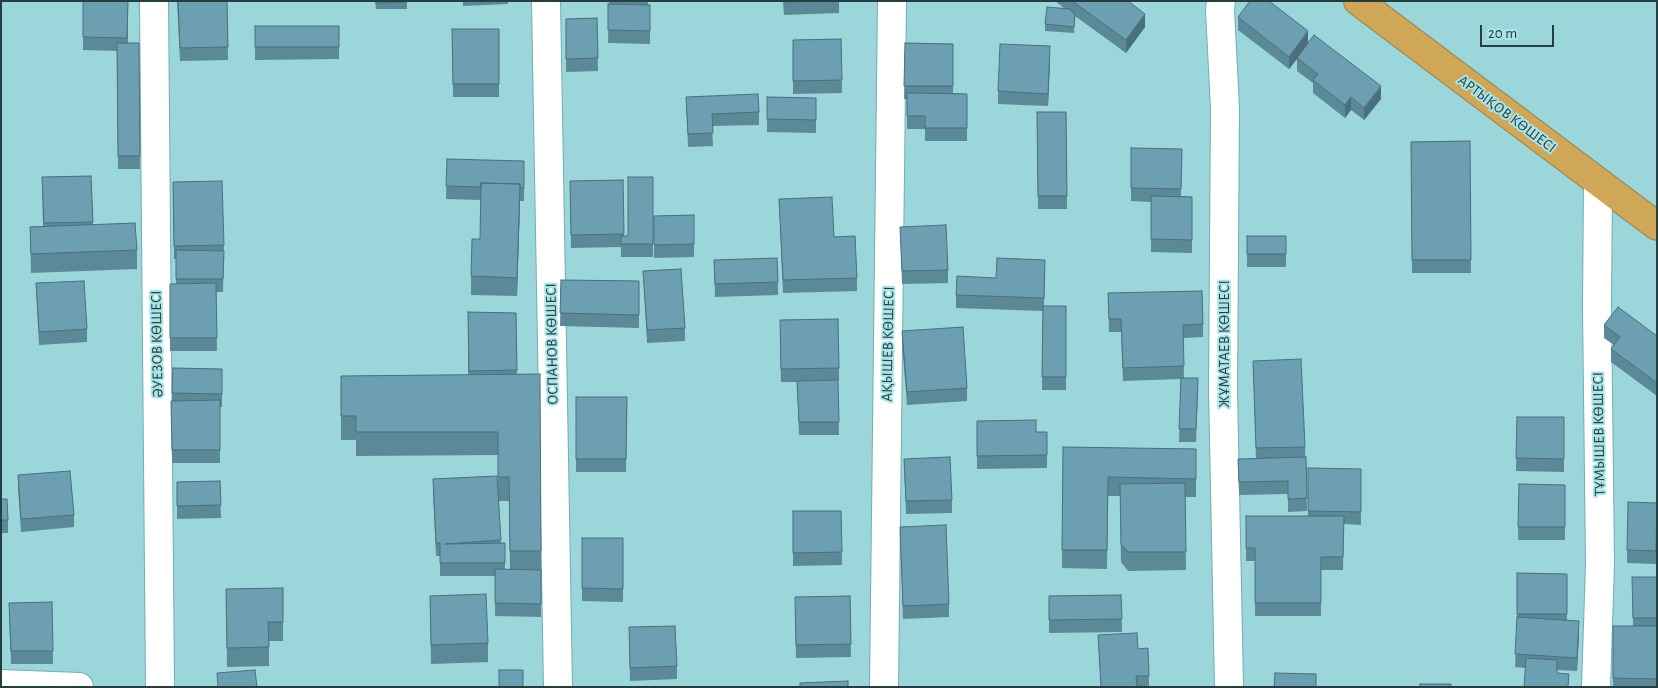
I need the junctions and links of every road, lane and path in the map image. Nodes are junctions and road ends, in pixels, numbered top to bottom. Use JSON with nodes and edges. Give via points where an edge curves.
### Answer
{"nodes":[{"id":1,"x":154,"y":1,"type":"edge"},
{"id":2,"x":546,"y":1,"type":"edge"},
{"id":3,"x":892,"y":1,"type":"edge"},
{"id":4,"x":1222,"y":1,"type":"edge"},
{"id":5,"x":1358,"y":1,"type":"edge"},
{"id":6,"x":1598,"y":182,"type":"junction"},
{"id":7,"x":1657,"y":226,"type":"edge"},
{"id":8,"x":1,"y":684,"type":"edge"},
{"id":9,"x":79,"y":687,"type":"edge"},
{"id":10,"x":160,"y":687,"type":"edge"},
{"id":11,"x":558,"y":687,"type":"edge"},
{"id":12,"x":884,"y":687,"type":"edge"},
{"id":13,"x":1229,"y":687,"type":"edge"},
{"id":14,"x":1596,"y":687,"type":"edge"}],
"edges":[{"from":1,"to":10,"type":"street","name":"ӘУЕЗОВ КӨШЕСІ"},
{"from":2,"to":11,"type":"street","name":"ОСПАНОВ КӨШЕСІ"},
{"from":3,"to":12,"type":"street","name":"АҚЫШЕВ КӨШЕСІ"},
{"from":4,"to":13,"type":"street","name":"ЖҰМАТАЕВ КӨШЕСІ"},
{"from":5,"to":6,"type":"highway","name":"АРТЫҚОВ КӨШЕСІ"},
{"from":6,"to":7,"type":"highway","name":"АРТЫҚОВ КӨШЕСІ"},
{"from":6,"to":14,"type":"street","name":"ТҰМЫШЕВ КӨШЕСІ","via":[[1600,564]]},
{"from":8,"to":9,"type":"street"}]}
